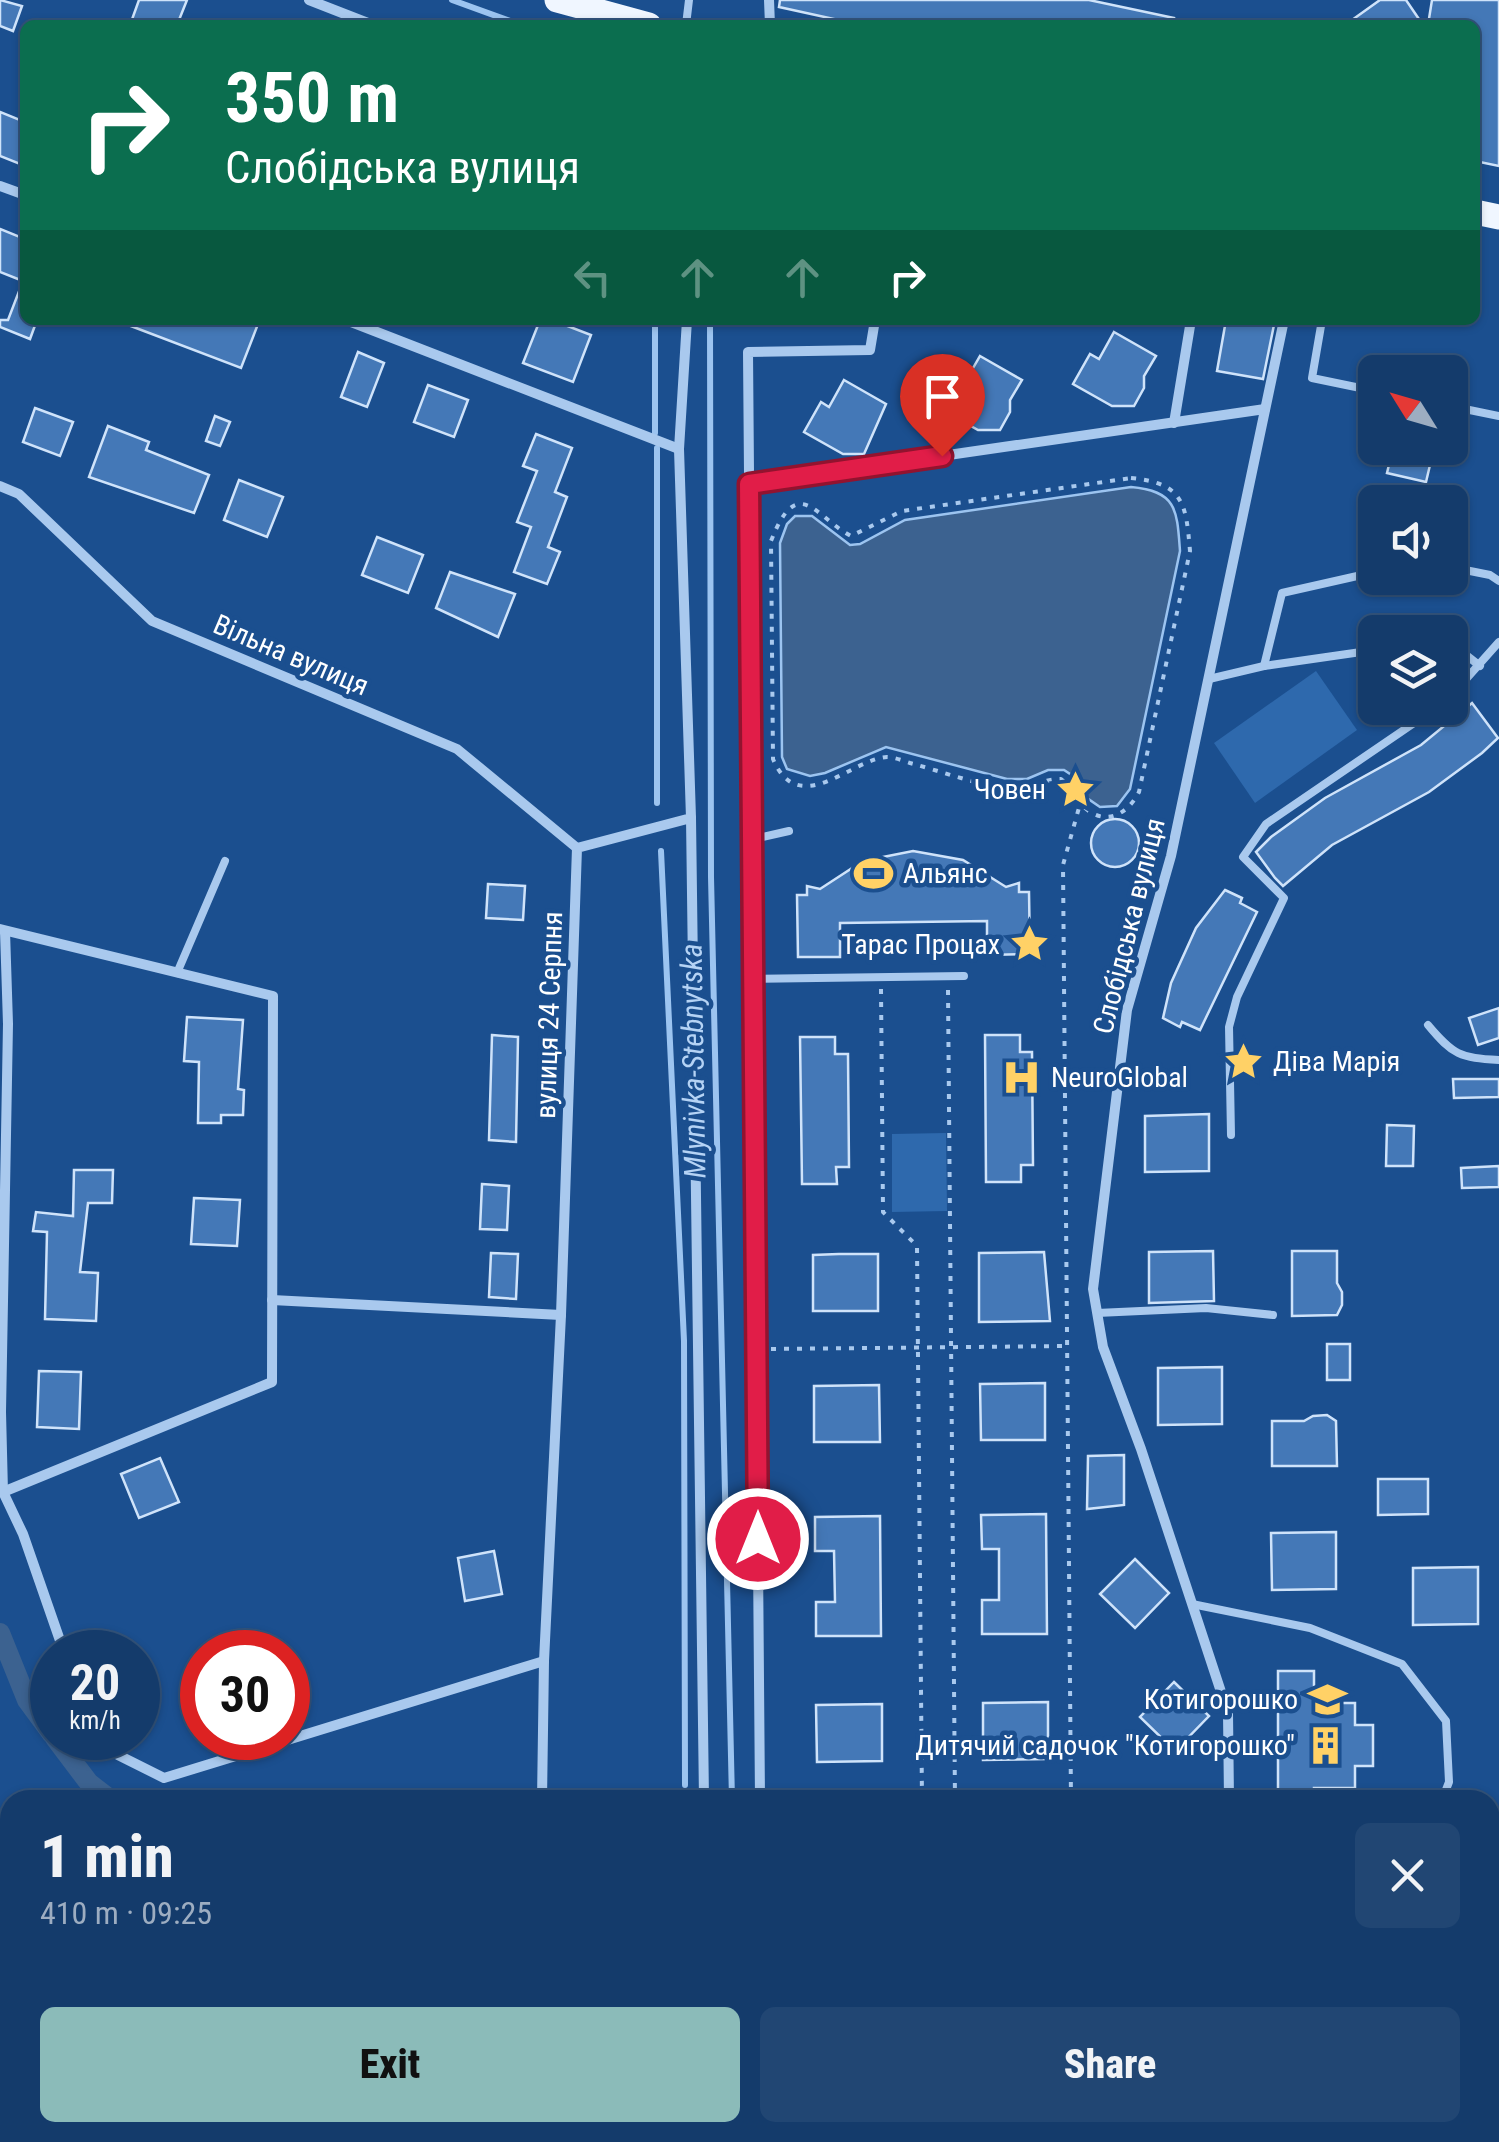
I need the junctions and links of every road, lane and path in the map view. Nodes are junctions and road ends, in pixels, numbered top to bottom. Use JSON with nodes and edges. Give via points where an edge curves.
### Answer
{"nodes":[{"id":1,"x":308,"y":0,"type":"edge"},
{"id":2,"x":557,"y":0,"type":"edge"},
{"id":3,"x":360,"y":20,"type":"edge"},
{"id":4,"x":631,"y":20,"type":"edge"},
{"id":5,"x":359,"y":325,"type":"edge"},
{"id":6,"x":687,"y":325,"type":"edge"},
{"id":7,"x":874,"y":325,"type":"edge"},
{"id":8,"x":1189,"y":325,"type":"edge"},
{"id":9,"x":1283,"y":325,"type":"edge"},
{"id":10,"x":1321,"y":325,"type":"edge"},
{"id":11,"x":1358,"y":387,"type":"edge"},
{"id":12,"x":1266,"y":409,"type":"junction"},
{"id":13,"x":1468,"y":410,"type":"edge"},
{"id":14,"x":1499,"y":416,"type":"edge"},
{"id":15,"x":1174,"y":422,"type":"junction"},
{"id":16,"x":679,"y":449,"type":"junction"},
{"id":17,"x":749,"y":484,"type":"junction"},
{"id":18,"x":0,"y":486,"type":"edge"},
{"id":19,"x":1468,"y":571,"type":"edge"},
{"id":20,"x":1358,"y":576,"type":"edge"},
{"id":21,"x":1499,"y":580,"type":"edge"},
{"id":22,"x":1499,"y":642,"type":"edge"},
{"id":23,"x":1358,"y":652,"type":"edge"},
{"id":24,"x":1468,"y":657,"type":"edge"},
{"id":25,"x":1264,"y":666,"type":"junction"},
{"id":26,"x":1480,"y":666,"type":"junction"},
{"id":27,"x":1209,"y":678,"type":"junction"},
{"id":28,"x":1468,"y":678,"type":"edge"},
{"id":29,"x":1411,"y":725,"type":"edge"},
{"id":30,"x":1080,"y":804,"type":"junction"},
{"id":31,"x":690,"y":818,"type":"junction"},
{"id":32,"x":788,"y":831,"type":"dead end"},
{"id":33,"x":751,"y":840,"type":"junction"},
{"id":34,"x":577,"y":848,"type":"junction"},
{"id":35,"x":225,"y":861,"type":"dead end"},
{"id":36,"x":2,"y":930,"type":"edge"},
{"id":37,"x":177,"y":973,"type":"junction"},
{"id":38,"x":948,"y":976,"type":"junction"},
{"id":39,"x":964,"y":976,"type":"dead end"},
{"id":40,"x":881,"y":977,"type":"junction"},
{"id":41,"x":753,"y":979,"type":"junction"},
{"id":42,"x":1428,"y":1025,"type":"dead end"},
{"id":43,"x":1499,"y":1060,"type":"edge"},
{"id":44,"x":1230,"y":1134,"type":"dead end"},
{"id":45,"x":272,"y":1300,"type":"junction"},
{"id":46,"x":1098,"y":1314,"type":"junction"},
{"id":47,"x":561,"y":1315,"type":"junction"},
{"id":48,"x":1273,"y":1315,"type":"dead end"},
{"id":49,"x":1067,"y":1346,"type":"junction"},
{"id":50,"x":952,"y":1347,"type":"junction"},
{"id":51,"x":918,"y":1348,"type":"junction"},
{"id":52,"x":756,"y":1349,"type":"junction"},
{"id":53,"x":3,"y":1492,"type":"junction"},
{"id":54,"x":1192,"y":1604,"type":"junction"},
{"id":55,"x":56,"y":1630,"type":"edge"},
{"id":56,"x":544,"y":1661,"type":"junction"},
{"id":57,"x":128,"y":1760,"type":"edge"},
{"id":58,"x":542,"y":1790,"type":"edge"},
{"id":59,"x":704,"y":1790,"type":"edge"},
{"id":60,"x":760,"y":1790,"type":"edge"},
{"id":61,"x":922,"y":1790,"type":"edge"},
{"id":62,"x":955,"y":1790,"type":"edge"},
{"id":63,"x":1071,"y":1790,"type":"edge"},
{"id":64,"x":1229,"y":1790,"type":"edge"},
{"id":65,"x":1446,"y":1790,"type":"edge"}],
"edges":[{"from":1,"to":3,"type":"street"},
{"from":2,"to":4,"type":"main road"},
{"from":5,"to":16,"type":"street"},
{"from":6,"to":16,"type":"street"},
{"from":7,"to":17,"type":"street","via":[[870,350],[748,352]]},
{"from":8,"to":15,"type":"street"},
{"from":9,"to":12,"type":"street","name":"Слобідська вулиця"},
{"from":10,"to":11,"type":"lane","via":[[1312,378]]},
{"from":12,"to":15,"type":"street"},
{"from":12,"to":27,"type":"street","name":"Слобідська вулиця"},
{"from":13,"to":14,"type":"lane"},
{"from":15,"to":17,"type":"street"},
{"from":16,"to":31,"type":"street"},
{"from":17,"to":33,"type":"street"},
{"from":18,"to":34,"type":"street","name":"Вільна вулиця","via":[[19,494],[152,621],[457,749]]},
{"from":19,"to":21,"type":"lane"},
{"from":20,"to":25,"type":"lane","via":[[1282,593]]},
{"from":22,"to":26,"type":"lane"},
{"from":23,"to":25,"type":"lane"},
{"from":24,"to":26,"type":"lane"},
{"from":25,"to":27,"type":"lane"},
{"from":26,"to":28,"type":"lane"},
{"from":27,"to":46,"type":"street","name":"Слобідська вулиця","via":[[1171,856],[1127,1010],[1094,1289]]},
{"from":29,"to":44,"type":"lane","via":[[1266,824],[1242,857],[1284,898],[1229,1026]]},
{"from":30,"to":30,"type":"path","via":[[1097,816],[1116,816],[1139,792],[1190,551],[1186,510],[1176,493],[1155,480],[1131,478],[902,511],[851,536],[816,508],[791,508],[780,519],[771,541],[773,759],[780,776],[795,784],[827,782],[887,757],[1006,788],[1061,779]]},
{"from":30,"to":49,"type":"path","via":[[1063,865]]},
{"from":31,"to":34,"type":"street"},
{"from":31,"to":59,"type":"street"},
{"from":32,"to":33,"type":"lane"},
{"from":33,"to":41,"type":"street"},
{"from":34,"to":47,"type":"street","name":"вулиця 24 Серпня"},
{"from":35,"to":37,"type":"lane"},
{"from":36,"to":37,"type":"street"},
{"from":36,"to":53,"type":"street","via":[[8,1043]]},
{"from":37,"to":45,"type":"street","via":[[272,996]]},
{"from":38,"to":39,"type":"lane"},
{"from":38,"to":40,"type":"lane"},
{"from":38,"to":50,"type":"path"},
{"from":40,"to":41,"type":"lane"},
{"from":40,"to":51,"type":"path","via":[[883,1212],[917,1246]]},
{"from":41,"to":52,"type":"street"},
{"from":42,"to":43,"type":"lane","via":[[1462,1056]]},
{"from":45,"to":47,"type":"street"},
{"from":45,"to":53,"type":"street","via":[[272,1382]]},
{"from":46,"to":48,"type":"lane","via":[[1206,1308]]},
{"from":46,"to":54,"type":"street","name":"Слобідська вулиця","via":[[1103,1347]]},
{"from":47,"to":56,"type":"street","name":"вулиця 24 Серпня"},
{"from":49,"to":50,"type":"path"},
{"from":49,"to":63,"type":"path"},
{"from":50,"to":51,"type":"path"},
{"from":50,"to":62,"type":"path"},
{"from":51,"to":52,"type":"path"},
{"from":51,"to":61,"type":"path"},
{"from":52,"to":60,"type":"street"},
{"from":53,"to":55,"type":"street"},
{"from":54,"to":64,"type":"street","name":"Слобідська вулиця","via":[[1228,1713]]},
{"from":54,"to":65,"type":"lane","via":[[1310,1628],[1402,1664],[1446,1721]]},
{"from":56,"to":57,"type":"street","via":[[164,1778]]},
{"from":56,"to":58,"type":"street","name":"вулиця 24 Серпня"}]}
